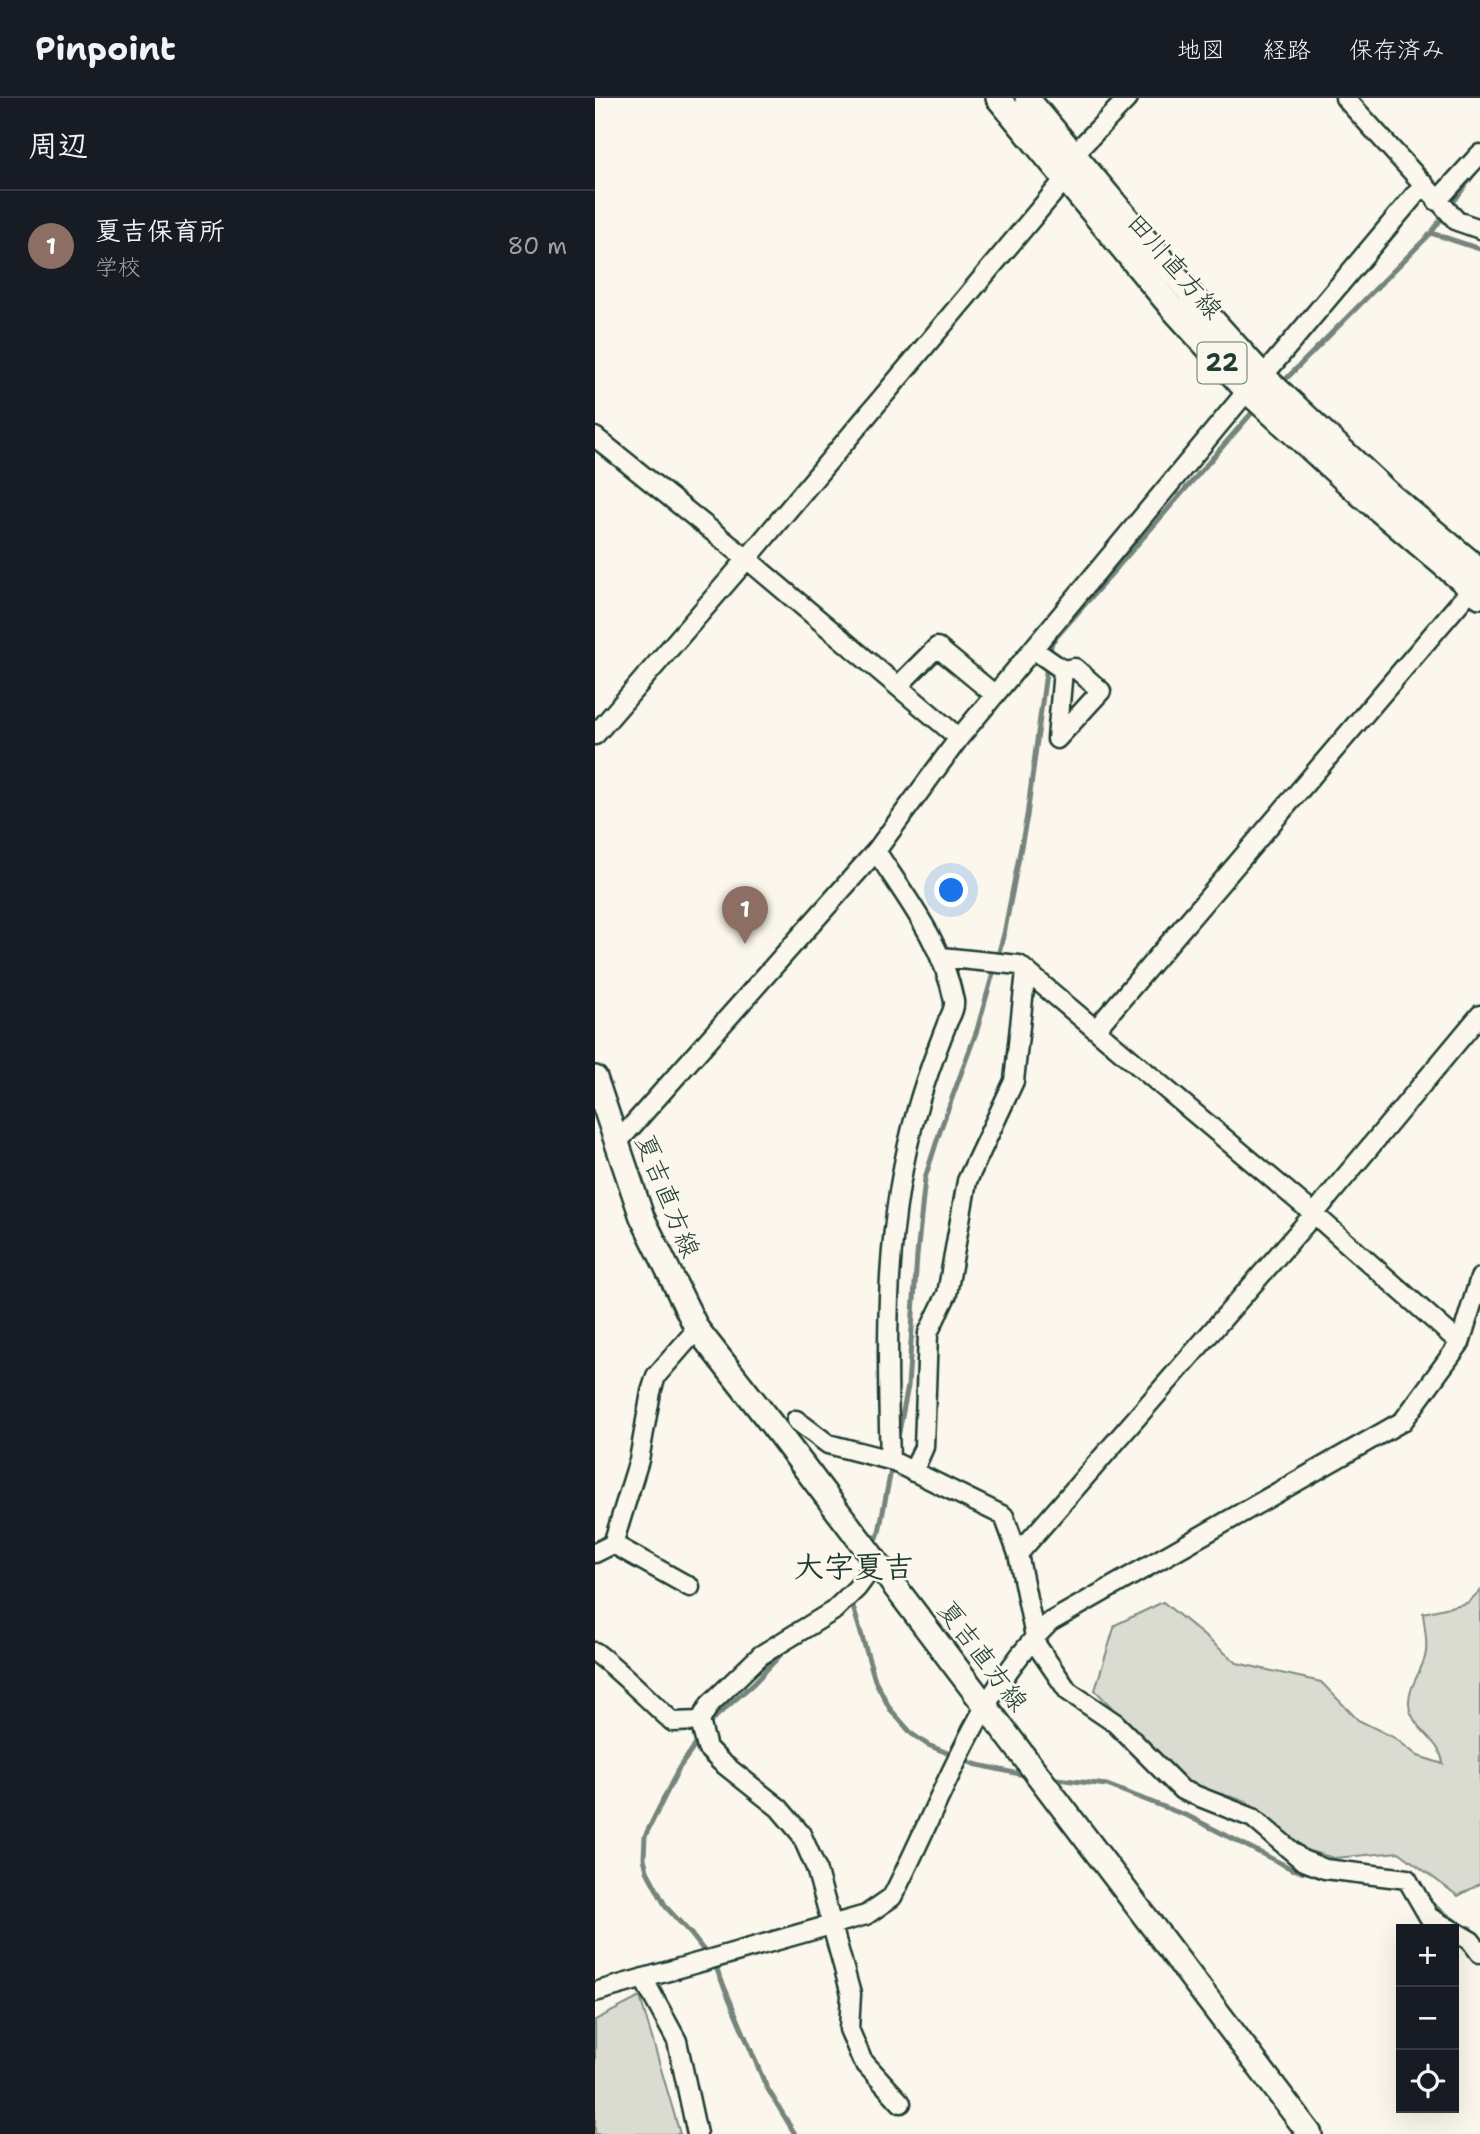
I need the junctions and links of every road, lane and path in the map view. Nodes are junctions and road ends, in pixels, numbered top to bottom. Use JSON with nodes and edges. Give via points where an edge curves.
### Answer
{"nodes":[{"id":1,"x":998,"y":98,"type":"edge"},
{"id":2,"x":1027,"y":98,"type":"edge"},
{"id":3,"x":1128,"y":98,"type":"edge"},
{"id":4,"x":1345,"y":98,"type":"edge"},
{"id":5,"x":1074,"y":154,"type":"junction"},
{"id":6,"x":1480,"y":154,"type":"edge"},
{"id":7,"x":1065,"y":179,"type":"junction"},
{"id":8,"x":1424,"y":184,"type":"junction"},
{"id":9,"x":1437,"y":201,"type":"junction"},
{"id":10,"x":1480,"y":229,"type":"edge"},
{"id":11,"x":1255,"y":384,"type":"junction"},
{"id":12,"x":595,"y":437,"type":"edge"},
{"id":13,"x":747,"y":559,"type":"junction"},
{"id":14,"x":1478,"y":583,"type":"edge"},
{"id":15,"x":1033,"y":649,"type":"junction"},
{"id":16,"x":1063,"y":670,"type":"dead end"},
{"id":17,"x":898,"y":686,"type":"junction"},
{"id":18,"x":995,"y":695,"type":"junction"},
{"id":19,"x":595,"y":734,"type":"edge"},
{"id":20,"x":960,"y":738,"type":"junction"},
{"id":21,"x":876,"y":851,"type":"junction"},
{"id":22,"x":941,"y":957,"type":"junction"},
{"id":23,"x":1026,"y":971,"type":"junction"},
{"id":24,"x":1480,"y":1015,"type":"edge"},
{"id":25,"x":1096,"y":1030,"type":"junction"},
{"id":26,"x":595,"y":1078,"type":"edge"},
{"id":27,"x":616,"y":1144,"type":"junction"},
{"id":28,"x":1314,"y":1214,"type":"junction"},
{"id":29,"x":1480,"y":1278,"type":"edge"},
{"id":30,"x":697,"y":1329,"type":"junction"},
{"id":31,"x":1460,"y":1343,"type":"junction"},
{"id":32,"x":796,"y":1420,"type":"dead end"},
{"id":33,"x":890,"y":1460,"type":"junction"},
{"id":34,"x":913,"y":1472,"type":"junction"},
{"id":35,"x":613,"y":1545,"type":"junction"},
{"id":36,"x":595,"y":1553,"type":"edge"},
{"id":37,"x":1019,"y":1555,"type":"junction"},
{"id":38,"x":876,"y":1562,"type":"junction"},
{"id":39,"x":689,"y":1587,"type":"dead end"},
{"id":40,"x":1034,"y":1638,"type":"junction"},
{"id":41,"x":595,"y":1653,"type":"edge"},
{"id":42,"x":985,"y":1704,"type":"junction"},
{"id":43,"x":700,"y":1721,"type":"junction"},
{"id":44,"x":1441,"y":1924,"type":"edge"},
{"id":45,"x":831,"y":1926,"type":"junction"},
{"id":46,"x":1459,"y":1934,"type":"edge"},
{"id":47,"x":1480,"y":1953,"type":"edge"},
{"id":48,"x":643,"y":1978,"type":"junction"},
{"id":49,"x":595,"y":1992,"type":"edge"},
{"id":50,"x":901,"y":2103,"type":"dead end"},
{"id":51,"x":697,"y":2134,"type":"edge"},
{"id":52,"x":1310,"y":2134,"type":"edge"}],
"edges":[{"from":1,"to":7,"type":"main road","name":"田川直方線","number":"22"},
{"from":2,"to":5,"type":"main road","name":"田川直方線","number":"22"},
{"from":3,"to":5,"type":"street"},
{"from":4,"to":8,"type":"street"},
{"from":5,"to":7,"type":"street"},
{"from":5,"to":11,"type":"main road","name":"田川直方線","number":"22","via":[[1207,314]]},
{"from":6,"to":9,"type":"street"},
{"from":7,"to":11,"type":"main road","name":"田川直方線","number":"22","via":[[1172,308]]},
{"from":7,"to":13,"type":"street"},
{"from":8,"to":9,"type":"street"},
{"from":8,"to":11,"type":"street"},
{"from":9,"to":10,"type":"street","via":[[1457,220]]},
{"from":11,"to":14,"type":"main road","name":"田川直方線","number":"22","via":[[1360,494]]},
{"from":11,"to":15,"type":"street"},
{"from":12,"to":13,"type":"street"},
{"from":13,"to":17,"type":"street"},
{"from":13,"to":19,"type":"street"},
{"from":14,"to":25,"type":"street"},
{"from":15,"to":16,"type":"street"},
{"from":15,"to":18,"type":"street"},
{"from":17,"to":18,"type":"street","via":[[937,647]]},
{"from":17,"to":20,"type":"street"},
{"from":18,"to":20,"type":"street"},
{"from":20,"to":21,"type":"street"},
{"from":21,"to":22,"type":"street"},
{"from":21,"to":27,"type":"street"},
{"from":22,"to":23,"type":"street","via":[[1019,965]]},
{"from":22,"to":33,"type":"street","via":[[955,1005],[929,1067],[910,1133],[893,1223],[887,1363]]},
{"from":23,"to":25,"type":"street"},
{"from":23,"to":34,"type":"street","via":[[1014,1081],[967,1181],[947,1294],[928,1334],[924,1447]]},
{"from":24,"to":28,"type":"street"},
{"from":25,"to":28,"type":"street"},
{"from":26,"to":27,"type":"main road","name":"夏吉直方線"},
{"from":27,"to":30,"type":"main road","name":"夏吉直方線","via":[[642,1217]]},
{"from":28,"to":31,"type":"street"},
{"from":28,"to":37,"type":"street"},
{"from":29,"to":31,"type":"street"},
{"from":30,"to":35,"type":"street","via":[[656,1376],[639,1460]]},
{"from":30,"to":38,"type":"main road","name":"夏吉直方線"},
{"from":31,"to":40,"type":"street","via":[[1403,1421],[1051,1622]]},
{"from":32,"to":33,"type":"street","via":[[828,1444]]},
{"from":33,"to":34,"type":"street"},
{"from":34,"to":37,"type":"street","via":[[1004,1517]]},
{"from":35,"to":36,"type":"street"},
{"from":35,"to":39,"type":"street"},
{"from":37,"to":40,"type":"street"},
{"from":38,"to":42,"type":"main road","name":"夏吉直方線"},
{"from":38,"to":43,"type":"street","via":[[833,1611],[761,1655],[710,1704]]},
{"from":40,"to":42,"type":"street"},
{"from":40,"to":44,"type":"street","via":[[1068,1691],[1115,1723],[1182,1790],[1253,1818],[1301,1860],[1325,1869],[1407,1879],[1429,1917]]},
{"from":41,"to":43,"type":"street","via":[[673,1722]]},
{"from":42,"to":45,"type":"street","via":[[892,1897],[866,1915]]},
{"from":42,"to":52,"type":"main road","name":"夏吉直方線"},
{"from":43,"to":45,"type":"street","via":[[707,1748],[779,1808],[801,1834],[816,1868]]},
{"from":45,"to":48,"type":"street"},
{"from":45,"to":50,"type":"street","via":[[851,1994],[849,2029],[862,2060]]},
{"from":46,"to":47,"type":"street"},
{"from":48,"to":49,"type":"street"},
{"from":48,"to":51,"type":"street","via":[[677,2041]]}]}
